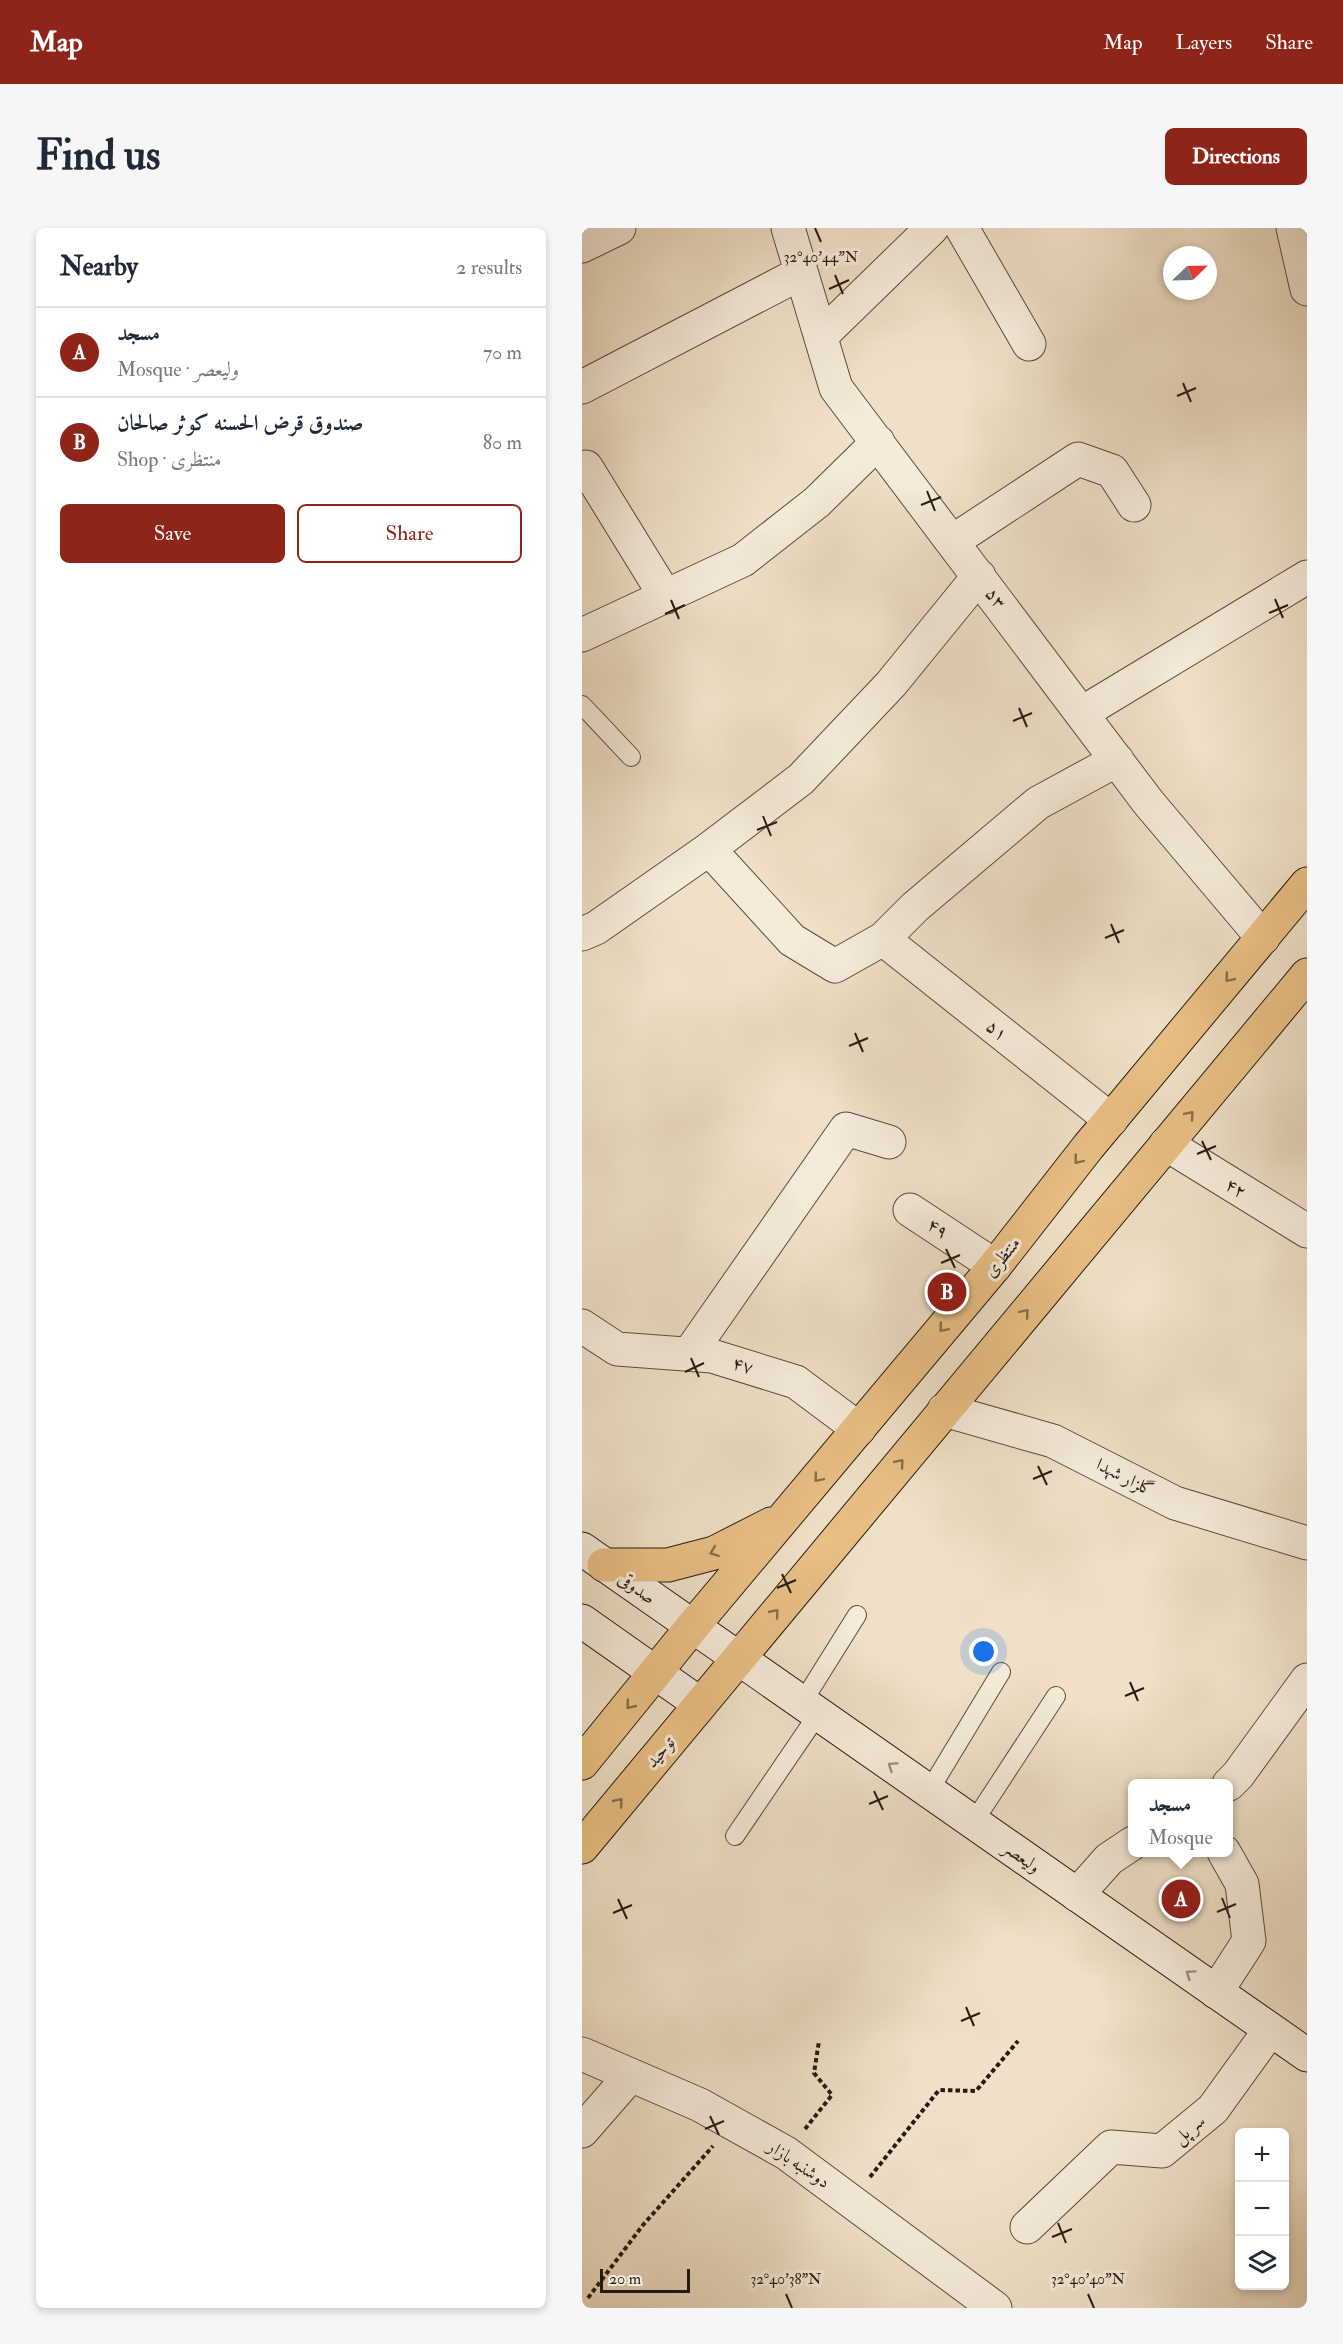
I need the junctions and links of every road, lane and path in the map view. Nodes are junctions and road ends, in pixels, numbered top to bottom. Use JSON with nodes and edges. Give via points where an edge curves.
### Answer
{"nodes":[{"id":1,"x":619,"y":228,"type":"edge"},
{"id":2,"x":788,"y":228,"type":"edge"},
{"id":3,"x":932,"y":228,"type":"edge"},
{"id":4,"x":962,"y":228,"type":"edge"},
{"id":5,"x":1293,"y":228,"type":"edge"},
{"id":6,"x":582,"y":246,"type":"edge"},
{"id":7,"x":801,"y":273,"type":"junction"},
{"id":8,"x":1307,"y":289,"type":"edge"},
{"id":9,"x":821,"y":336,"type":"junction"},
{"id":10,"x":1029,"y":344,"type":"dead end"},
{"id":11,"x":582,"y":387,"type":"edge"},
{"id":12,"x":878,"y":442,"type":"junction"},
{"id":13,"x":586,"y":467,"type":"dead end"},
{"id":14,"x":1134,"y":505,"type":"dead end"},
{"id":15,"x":953,"y":540,"type":"junction"},
{"id":16,"x":980,"y":576,"type":"junction"},
{"id":17,"x":1307,"y":577,"type":"edge"},
{"id":18,"x":666,"y":597,"type":"junction"},
{"id":19,"x":582,"y":635,"type":"edge"},
{"id":20,"x":582,"y":705,"type":"edge"},
{"id":21,"x":1082,"y":713,"type":"junction"},
{"id":22,"x":631,"y":757,"type":"dead end"},
{"id":23,"x":1117,"y":760,"type":"junction"},
{"id":24,"x":709,"y":849,"type":"junction"},
{"id":25,"x":1307,"y":884,"type":"edge"},
{"id":26,"x":582,"y":934,"type":"edge"},
{"id":27,"x":1263,"y":938,"type":"junction"},
{"id":28,"x":883,"y":939,"type":"junction"},
{"id":29,"x":1307,"y":975,"type":"edge"},
{"id":30,"x":1111,"y":1120,"type":"junction"},
{"id":31,"x":889,"y":1142,"type":"dead end"},
{"id":32,"x":1166,"y":1144,"type":"junction"},
{"id":33,"x":910,"y":1210,"type":"dead end"},
{"id":34,"x":1307,"y":1231,"type":"edge"},
{"id":35,"x":995,"y":1266,"type":"junction"},
{"id":36,"x":582,"y":1326,"type":"edge"},
{"id":37,"x":689,"y":1354,"type":"junction"},
{"id":38,"x":944,"y":1410,"type":"junction"},
{"id":39,"x":859,"y":1428,"type":"junction"},
{"id":40,"x":785,"y":1516,"type":"junction"},
{"id":41,"x":1307,"y":1543,"type":"edge"},
{"id":42,"x":593,"y":1557,"type":"edge"},
{"id":43,"x":857,"y":1615,"type":"dead end"},
{"id":44,"x":582,"y":1621,"type":"edge"},
{"id":45,"x":693,"y":1626,"type":"junction"},
{"id":46,"x":738,"y":1658,"type":"junction"},
{"id":47,"x":656,"y":1672,"type":"junction"},
{"id":48,"x":1001,"y":1672,"type":"dead end"},
{"id":49,"x":1302,"y":1695,"type":"edge"},
{"id":50,"x":1056,"y":1696,"type":"dead end"},
{"id":51,"x":700,"y":1704,"type":"junction"},
{"id":52,"x":810,"y":1709,"type":"junction"},
{"id":53,"x":582,"y":1763,"type":"edge"},
{"id":54,"x":1233,"y":1780,"type":"edge"},
{"id":55,"x":929,"y":1791,"type":"junction"},
{"id":56,"x":973,"y":1823,"type":"junction"},
{"id":57,"x":735,"y":1836,"type":"dead end"},
{"id":58,"x":1128,"y":1846,"type":"edge"},
{"id":59,"x":582,"y":1847,"type":"edge"},
{"id":60,"x":1227,"y":1857,"type":"edge"},
{"id":61,"x":1077,"y":1895,"type":"junction"},
{"id":62,"x":1216,"y":1992,"type":"junction"},
{"id":63,"x":1270,"y":2030,"type":"junction"},
{"id":64,"x":819,"y":2041,"type":"dead end"},
{"id":65,"x":1018,"y":2041,"type":"dead end"},
{"id":66,"x":582,"y":2054,"type":"edge"},
{"id":67,"x":1307,"y":2055,"type":"edge"},
{"id":68,"x":630,"y":2076,"type":"junction"},
{"id":69,"x":734,"y":2123,"type":"junction"},
{"id":70,"x":582,"y":2131,"type":"edge"},
{"id":71,"x":786,"y":2153,"type":"junction"},
{"id":72,"x":851,"y":2201,"type":"junction"},
{"id":73,"x":1027,"y":2227,"type":"dead end"},
{"id":74,"x":588,"y":2298,"type":"dead end"},
{"id":75,"x":995,"y":2308,"type":"edge"}],
"edges":[{"from":1,"to":6,"type":"street"},
{"from":2,"to":7,"type":"street","name":"۵۳"},
{"from":3,"to":9,"type":"street"},
{"from":4,"to":10,"type":"street"},
{"from":5,"to":8,"type":"street"},
{"from":7,"to":9,"type":"street","name":"۵۳"},
{"from":7,"to":11,"type":"street"},
{"from":9,"to":12,"type":"street","name":"۵۳","via":[[836,388]]},
{"from":12,"to":15,"type":"street","name":"۵۳"},
{"from":12,"to":18,"type":"street","via":[[817,502],[743,561]]},
{"from":13,"to":18,"type":"street"},
{"from":14,"to":15,"type":"street","via":[[1112,471],[1078,459]]},
{"from":15,"to":16,"type":"street","name":"۵۳"},
{"from":16,"to":21,"type":"street","name":"۵۳"},
{"from":16,"to":24,"type":"street","via":[[891,684],[801,779]]},
{"from":17,"to":21,"type":"street"},
{"from":18,"to":19,"type":"street"},
{"from":20,"to":22,"type":"lane"},
{"from":21,"to":23,"type":"street","name":"۵۳"},
{"from":23,"to":27,"type":"street","name":"۵۳"},
{"from":23,"to":28,"type":"street","via":[[1038,804],[915,907]]},
{"from":24,"to":26,"type":"street"},
{"from":24,"to":28,"type":"street","via":[[792,940],[835,966]]},
{"from":25,"to":27,"type":"main road","name":"منتظری"},
{"from":27,"to":30,"type":"main road","name":"منتظری","one_way":true},
{"from":28,"to":30,"type":"street","name":"۵۱"},
{"from":32,"to":29,"type":"main road","one_way":true},
{"from":30,"to":35,"type":"main road","name":"منتظری","one_way":true},
{"from":31,"to":37,"type":"street","via":[[846,1129]]},
{"from":32,"to":34,"type":"street","name":"۴۲"},
{"from":38,"to":32,"type":"main road","one_way":true},
{"from":33,"to":35,"type":"street","name":"۴۹"},
{"from":35,"to":39,"type":"main road","name":"منتظری","one_way":true},
{"from":36,"to":37,"type":"street","name":"۴۷","via":[[617,1349]]},
{"from":37,"to":39,"type":"street","name":"۴۷","via":[[712,1356],[796,1382]]},
{"from":38,"to":41,"type":"street","name":"گلزار شهدا","via":[[1053,1441],[1175,1503]]},
{"from":46,"to":38,"type":"main road","one_way":true},
{"from":39,"to":40,"type":"main road","name":"منتظری","one_way":true},
{"from":40,"to":42,"type":"main road","one_way":true,"via":[[714,1553],[668,1565]]},
{"from":40,"to":45,"type":"main road","name":"منتظری"},
{"from":42,"to":45,"type":"street","name":"صدوقی"},
{"from":43,"to":52,"type":"lane"},
{"from":44,"to":47,"type":"street"},
{"from":45,"to":46,"type":"street","name":"صدوقی"},
{"from":45,"to":47,"type":"main road"},
{"from":46,"to":51,"type":"main road","name":"توحید"},
{"from":46,"to":52,"type":"street","name":"ولیعصر"},
{"from":47,"to":51,"type":"street"},
{"from":47,"to":53,"type":"main road","one_way":true},
{"from":48,"to":55,"type":"lane"},
{"from":49,"to":54,"type":"street"},
{"from":50,"to":56,"type":"lane"},
{"from":59,"to":51,"type":"main road","name":"توحید","one_way":true},
{"from":55,"to":52,"type":"street","name":"ولیعصر","one_way":true},
{"from":52,"to":57,"type":"lane"},
{"from":55,"to":56,"type":"street","name":"ولیعصر"},
{"from":56,"to":61,"type":"street","name":"ولیعصر"},
{"from":58,"to":61,"type":"street","via":[[1109,1859]]},
{"from":60,"to":62,"type":"street","via":[[1242,1884],[1249,1941]]},
{"from":62,"to":61,"type":"street","name":"ولیعصر","one_way":true},
{"from":62,"to":63,"type":"street","name":"ولیعصر"},
{"from":63,"to":67,"type":"street","name":"ولیعصر"},
{"from":63,"to":73,"type":"street","name":"سر پل","via":[[1213,2109],[1161,2151],[1111,2147]]},
{"from":64,"to":71,"type":"path","via":[[813,2073],[832,2095]]},
{"from":65,"to":72,"type":"path","via":[[976,2091],[939,2090]]},
{"from":66,"to":68,"type":"street","name":"دوشنبه بازار"},
{"from":68,"to":69,"type":"street","name":"دوشنبه بازار"},
{"from":68,"to":70,"type":"street"},
{"from":69,"to":71,"type":"street","name":"دوشنبه بازار"},
{"from":69,"to":74,"type":"path","via":[[643,2226]]},
{"from":71,"to":72,"type":"street","name":"دوشنبه بازار"},
{"from":72,"to":75,"type":"street","name":"دوشنبه بازار"}]}
